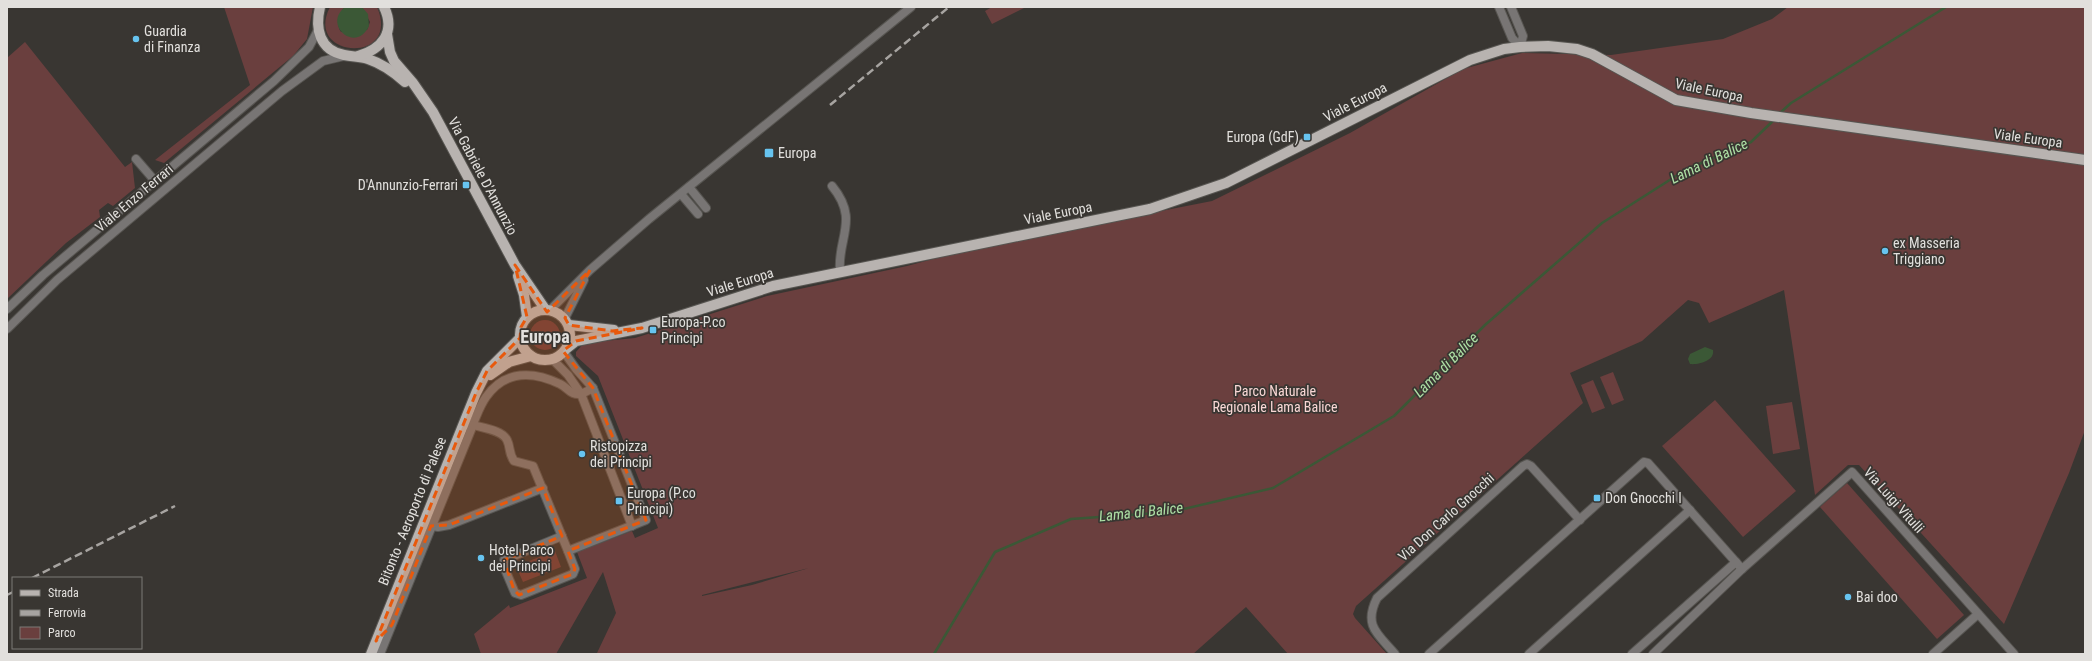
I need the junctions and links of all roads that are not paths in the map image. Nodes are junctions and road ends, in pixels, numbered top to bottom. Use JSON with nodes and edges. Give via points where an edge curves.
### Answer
{"nodes":[{"id":1,"x":320,"y":7,"type":"edge"},
{"id":2,"x":384,"y":7,"type":"edge"},
{"id":3,"x":911,"y":7,"type":"edge"},
{"id":4,"x":1499,"y":7,"type":"edge"},
{"id":5,"x":1511,"y":7,"type":"edge"},
{"id":6,"x":318,"y":30,"type":"junction"},
{"id":7,"x":387,"y":34,"type":"junction"},
{"id":8,"x":1520,"y":47,"type":"junction"},
{"id":9,"x":344,"y":56,"type":"junction"},
{"id":10,"x":358,"y":56,"type":"junction"},
{"id":11,"x":425,"y":102,"type":"junction"},
{"id":12,"x":136,"y":159,"type":"dead end"},
{"id":13,"x":2085,"y":160,"type":"edge"},
{"id":14,"x":155,"y":181,"type":"junction"},
{"id":15,"x":832,"y":186,"type":"dead end"},
{"id":16,"x":689,"y":187,"type":"junction"},
{"id":17,"x":681,"y":194,"type":"junction"},
{"id":18,"x":706,"y":208,"type":"dead end"},
{"id":19,"x":698,"y":214,"type":"dead end"},
{"id":20,"x":515,"y":265,"type":"junction"},
{"id":21,"x":590,"y":270,"type":"junction"},
{"id":22,"x":840,"y":271,"type":"junction"},
{"id":23,"x":7,"y":309,"type":"edge"},
{"id":24,"x":548,"y":310,"type":"junction"},
{"id":25,"x":527,"y":317,"type":"junction"},
{"id":26,"x":567,"y":322,"type":"junction"},
{"id":27,"x":642,"y":328,"type":"junction"},
{"id":28,"x":7,"y":330,"type":"edge"},
{"id":29,"x":520,"y":338,"type":"junction"},
{"id":30,"x":566,"y":350,"type":"junction"},
{"id":31,"x":531,"y":356,"type":"junction"},
{"id":32,"x":552,"y":359,"type":"junction"},
{"id":33,"x":483,"y":380,"type":"junction"},
{"id":34,"x":593,"y":388,"type":"junction"},
{"id":35,"x":581,"y":394,"type":"junction"},
{"id":36,"x":473,"y":425,"type":"junction"},
{"id":37,"x":445,"y":467,"type":"junction"},
{"id":38,"x":543,"y":488,"type":"junction"},
{"id":39,"x":633,"y":488,"type":"junction"},
{"id":40,"x":619,"y":494,"type":"junction"},
{"id":41,"x":1690,"y":510,"type":"junction"},
{"id":42,"x":1580,"y":520,"type":"junction"},
{"id":43,"x":427,"y":524,"type":"junction"},
{"id":44,"x":632,"y":526,"type":"junction"},
{"id":45,"x":562,"y":536,"type":"junction"},
{"id":46,"x":568,"y":551,"type":"junction"},
{"id":47,"x":1736,"y":562,"type":"junction"},
{"id":48,"x":1742,"y":569,"type":"junction"},
{"id":49,"x":1978,"y":614,"type":"junction"},
{"id":50,"x":392,"y":625,"type":"junction"},
{"id":51,"x":376,"y":641,"type":"junction"},
{"id":52,"x":371,"y":654,"type":"edge"},
{"id":53,"x":380,"y":654,"type":"edge"},
{"id":54,"x":1395,"y":654,"type":"edge"},
{"id":55,"x":1429,"y":654,"type":"edge"},
{"id":56,"x":1529,"y":654,"type":"edge"},
{"id":57,"x":1632,"y":654,"type":"edge"},
{"id":58,"x":1653,"y":654,"type":"edge"},
{"id":59,"x":1933,"y":654,"type":"edge"},
{"id":60,"x":2014,"y":654,"type":"edge"}],
"edges":[{"from":1,"to":6,"type":"main road"},
{"from":2,"to":7,"type":"main road","via":[[389,22]]},
{"from":3,"to":16,"type":"street"},
{"from":4,"to":8,"type":"street","via":[[1512,38]]},
{"from":5,"to":8,"type":"street","via":[[1523,36]]},
{"from":6,"to":9,"type":"main road","via":[[326,44],[334,52]]},
{"from":6,"to":14,"type":"street","name":"Viale Enzo Ferrari","via":[[309,47],[274,81]]},
{"from":7,"to":10,"type":"main road","via":[[373,51]]},
{"from":7,"to":11,"type":"main road","via":[[394,61]]},
{"from":8,"to":13,"type":"main road","name":"Viale Europa","via":[[1548,46],[1584,51],[1676,100]]},
{"from":8,"to":22,"type":"main road","name":"Viale Europa","via":[[1463,62],[1270,162],[1226,183],[1190,196],[1150,209]]},
{"from":9,"to":10,"type":"main road"},
{"from":9,"to":28,"type":"street","name":"Viale Enzo Ferrari","via":[[323,61],[282,91],[58,280]]},
{"from":10,"to":11,"type":"main road","via":[[381,64],[395,73]]},
{"from":11,"to":20,"type":"main road","name":"Via Gabriele D'Annunzio","via":[[440,125]]},
{"from":12,"to":14,"type":"street"},
{"from":14,"to":23,"type":"street","name":"Viale Enzo Ferrari","via":[[43,275]]},
{"from":15,"to":22,"type":"street","via":[[840,196],[847,228]]},
{"from":16,"to":17,"type":"street"},
{"from":16,"to":18,"type":"street"},
{"from":17,"to":19,"type":"street"},
{"from":17,"to":21,"type":"street"},
{"from":20,"to":24,"type":"main road","name":"Via Gabriele D'Annunzio"},
{"from":20,"to":25,"type":"main road","name":"Via Gabriele D'Annunzio","via":[[524,295]]},
{"from":21,"to":24,"type":"street"},
{"from":21,"to":26,"type":"street","via":[[573,299]]},
{"from":22,"to":27,"type":"main road","name":"Viale Europa","via":[[757,290]]},
{"from":24,"to":25,"type":"main road"},
{"from":24,"to":26,"type":"main road"},
{"from":25,"to":29,"type":"main road","via":[[521,327]]},
{"from":26,"to":27,"type":"main road","name":"Viale Europa","via":[[612,331]]},
{"from":26,"to":30,"type":"main road","via":[[570,340]]},
{"from":27,"to":30,"type":"main road","name":"Viale Europa","via":[[576,341]]},
{"from":29,"to":31,"type":"main road"},
{"from":29,"to":33,"type":"main road","name":"Bitonto - Aeroporto di Palese","via":[[492,366]]},
{"from":30,"to":32,"type":"main road"},
{"from":30,"to":34,"type":"street","via":[[576,369]]},
{"from":31,"to":32,"type":"main road"},
{"from":31,"to":33,"type":"main road","via":[[509,362]]},
{"from":32,"to":35,"type":"street","via":[[568,375]]},
{"from":33,"to":37,"type":"main road","name":"Bitonto - Aeroporto di Palese","via":[[469,406]]},
{"from":34,"to":35,"type":"street"},
{"from":34,"to":39,"type":"street"},
{"from":35,"to":36,"type":"street","via":[[573,393],[562,385],[532,374],[516,376],[504,380],[490,392]]},
{"from":35,"to":40,"type":"street"},
{"from":36,"to":37,"type":"street","via":[[461,447]]},
{"from":36,"to":38,"type":"street","via":[[502,434],[514,461],[533,466]]},
{"from":36,"to":43,"type":"street"},
{"from":37,"to":43,"type":"main road","name":"Bitonto - Aeroporto di Palese"},
{"from":38,"to":43,"type":"street","via":[[448,525],[438,527]]},
{"from":38,"to":45,"type":"street"},
{"from":39,"to":40,"type":"street"},
{"from":39,"to":44,"type":"street","via":[[646,520]]},
{"from":40,"to":44,"type":"street"},
{"from":41,"to":42,"type":"street","via":[[1648,463],[1644,462]]},
{"from":41,"to":47,"type":"street"},
{"from":41,"to":56,"type":"street"},
{"from":42,"to":54,"type":"street","name":"Via Don Carlo Gnocchi","via":[[1531,466],[1523,466],[1376,598],[1370,619],[1374,630]]},
{"from":42,"to":55,"type":"street"},
{"from":43,"to":50,"type":"street"},
{"from":43,"to":51,"type":"main road","name":"Bitonto - Aeroporto di Palese"},
{"from":44,"to":46,"type":"street"},
{"from":45,"to":46,"type":"street"},
{"from":45,"to":46,"type":"street","via":[[504,560],[504,567],[515,593],[521,595],[573,574],[575,569]]},
{"from":47,"to":48,"type":"street"},
{"from":47,"to":57,"type":"street"},
{"from":48,"to":49,"type":"street","name":"Via Luigi Vitulli","via":[[1852,472]]},
{"from":48,"to":58,"type":"street"},
{"from":49,"to":59,"type":"street"},
{"from":49,"to":60,"type":"street","name":"Via Luigi Vitulli"},
{"from":50,"to":51,"type":"street"},
{"from":50,"to":53,"type":"street"},
{"from":51,"to":52,"type":"main road","name":"Bitonto - Aeroporto di Palese"}]}
